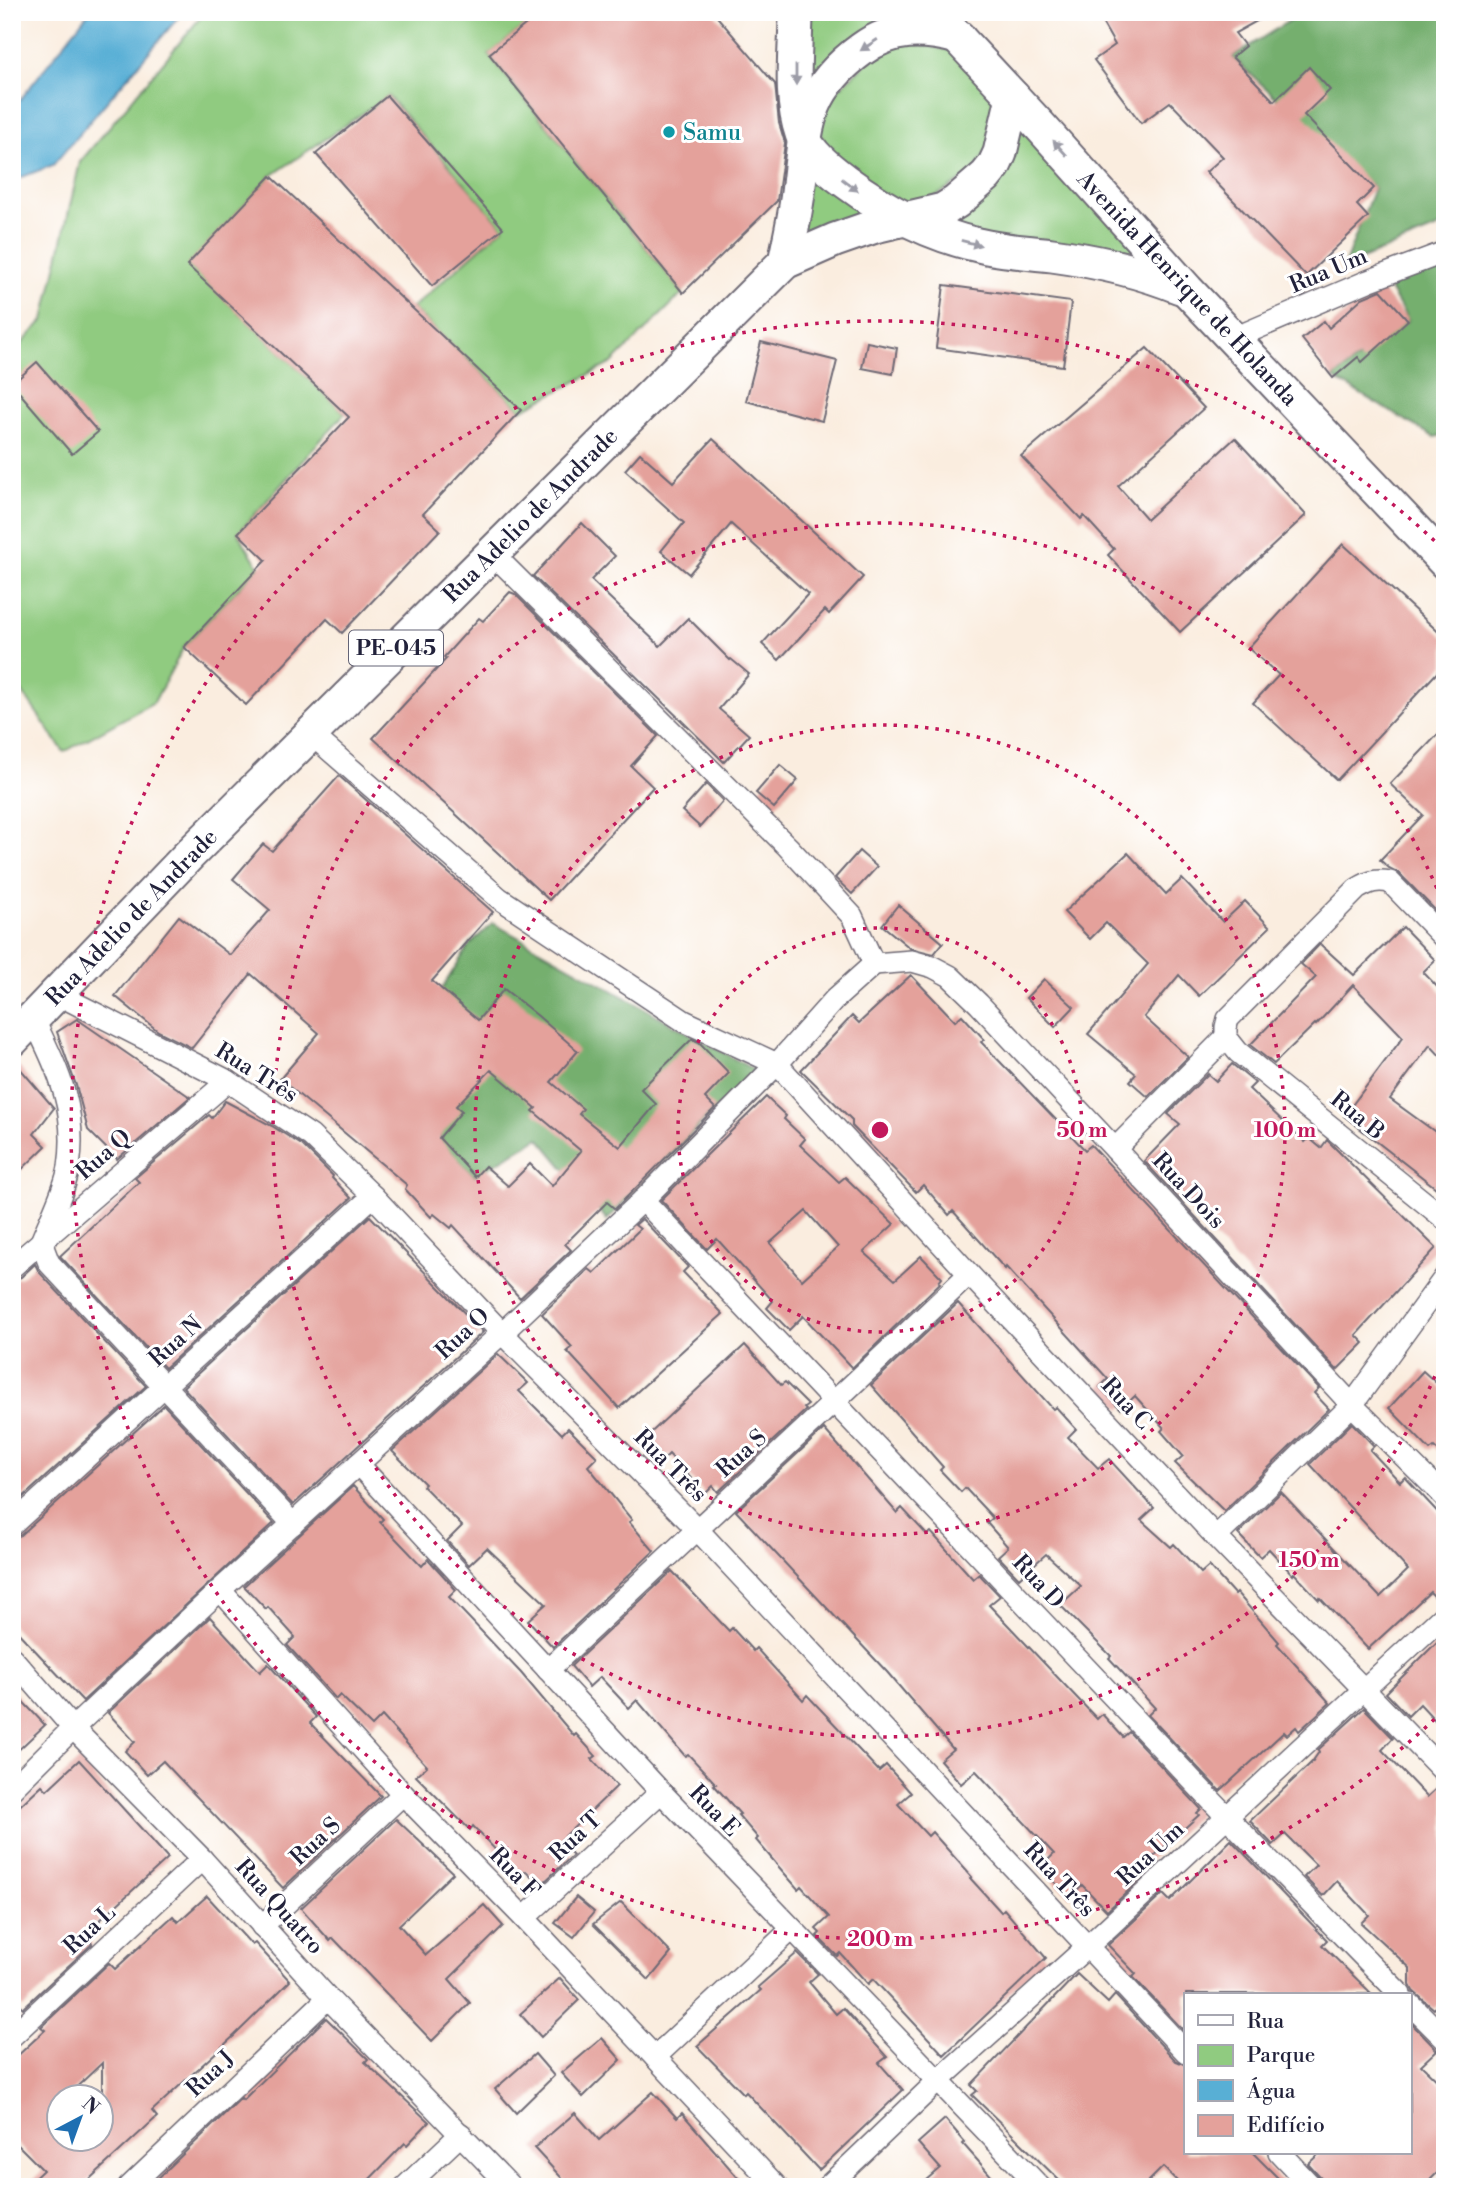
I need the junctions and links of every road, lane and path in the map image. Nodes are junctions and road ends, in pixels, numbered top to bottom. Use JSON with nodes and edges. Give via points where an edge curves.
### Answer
{"nodes":[{"id":1,"x":796,"y":12,"type":"edge"},
{"id":2,"x":934,"y":12,"type":"edge"},
{"id":3,"x":958,"y":37,"type":"junction"},
{"id":4,"x":1013,"y":97,"type":"junction"},
{"id":5,"x":803,"y":138,"type":"junction"},
{"id":6,"x":907,"y":219,"type":"junction"},
{"id":7,"x":1445,"y":252,"type":"edge"},
{"id":8,"x":785,"y":262,"type":"junction"},
{"id":9,"x":1187,"y":290,"type":"junction"},
{"id":10,"x":1233,"y":339,"type":"junction"},
{"id":11,"x":492,"y":553,"type":"junction"},
{"id":12,"x":1445,"y":562,"type":"edge"},
{"id":13,"x":311,"y":734,"type":"junction"},
{"id":14,"x":1445,"y":939,"type":"edge"},
{"id":15,"x":874,"y":964,"type":"junction"},
{"id":16,"x":57,"y":994,"type":"junction"},
{"id":17,"x":23,"y":1029,"type":"edge"},
{"id":18,"x":1232,"y":1045,"type":"junction"},
{"id":19,"x":777,"y":1064,"type":"junction"},
{"id":20,"x":228,"y":1081,"type":"junction"},
{"id":21,"x":1115,"y":1149,"type":"junction"},
{"id":22,"x":373,"y":1196,"type":"junction"},
{"id":23,"x":643,"y":1200,"type":"junction"},
{"id":24,"x":1445,"y":1219,"type":"edge"},
{"id":25,"x":41,"y":1242,"type":"junction"},
{"id":26,"x":12,"y":1267,"type":"edge"},
{"id":27,"x":969,"y":1274,"type":"junction"},
{"id":28,"x":1445,"y":1277,"type":"edge"},
{"id":29,"x":502,"y":1332,"type":"junction"},
{"id":30,"x":165,"y":1386,"type":"junction"},
{"id":31,"x":835,"y":1403,"type":"junction"},
{"id":32,"x":1352,"y":1405,"type":"junction"},
{"id":33,"x":358,"y":1465,"type":"junction"},
{"id":34,"x":1445,"y":1497,"type":"edge"},
{"id":35,"x":293,"y":1524,"type":"junction"},
{"id":36,"x":12,"y":1525,"type":"edge"},
{"id":37,"x":696,"y":1528,"type":"junction"},
{"id":38,"x":1216,"y":1537,"type":"junction"},
{"id":39,"x":220,"y":1590,"type":"junction"},
{"id":40,"x":1445,"y":1614,"type":"edge"},
{"id":41,"x":12,"y":1658,"type":"edge"},
{"id":42,"x":548,"y":1670,"type":"junction"},
{"id":43,"x":1364,"y":1688,"type":"junction"},
{"id":44,"x":73,"y":1728,"type":"junction"},
{"id":45,"x":1445,"y":1773,"type":"edge"},
{"id":46,"x":12,"y":1789,"type":"edge"},
{"id":47,"x":661,"y":1792,"type":"junction"},
{"id":48,"x":403,"y":1794,"type":"junction"},
{"id":49,"x":1227,"y":1817,"type":"junction"},
{"id":50,"x":202,"y":1859,"type":"junction"},
{"id":51,"x":524,"y":1919,"type":"junction"},
{"id":52,"x":262,"y":1926,"type":"junction"},
{"id":53,"x":792,"y":1929,"type":"junction"},
{"id":54,"x":1088,"y":1947,"type":"junction"},
{"id":55,"x":1399,"y":1993,"type":"edge"},
{"id":56,"x":328,"y":1998,"type":"junction"},
{"id":57,"x":1412,"y":2006,"type":"edge"},
{"id":58,"x":12,"y":2036,"type":"edge"},
{"id":59,"x":1445,"y":2039,"type":"edge"},
{"id":60,"x":1184,"y":2050,"type":"edge"},
{"id":61,"x":655,"y":2057,"type":"junction"},
{"id":62,"x":939,"y":2080,"type":"junction"},
{"id":63,"x":461,"y":2134,"type":"junction"},
{"id":64,"x":1281,"y":2154,"type":"edge"},
{"id":65,"x":129,"y":2187,"type":"edge"},
{"id":66,"x":405,"y":2187,"type":"edge"},
{"id":67,"x":511,"y":2187,"type":"edge"},
{"id":68,"x":777,"y":2187,"type":"edge"},
{"id":69,"x":827,"y":2187,"type":"edge"},
{"id":70,"x":1040,"y":2187,"type":"edge"},
{"id":71,"x":1312,"y":2187,"type":"edge"}],
"edges":[{"from":1,"to":5,"type":"main road","one_way":true,"via":[[796,102]]},
{"from":2,"to":3,"type":"main road","name":"Avenida Henrique de Holanda"},
{"from":3,"to":4,"type":"main road","name":"Avenida Henrique de Holanda"},
{"from":3,"to":5,"type":"main road","one_way":true,"via":[[919,29],[875,40],[844,62],[820,89]]},
{"from":4,"to":6,"type":"main road","via":[[1000,153],[986,176],[943,210]]},
{"from":9,"to":4,"type":"main road","name":"Avenida Henrique de Holanda","one_way":true},
{"from":5,"to":6,"type":"main road","one_way":true,"via":[[832,171]]},
{"from":5,"to":8,"type":"main road"},
{"from":6,"to":8,"type":"main road","via":[[835,240]]},
{"from":6,"to":9,"type":"main road","one_way":true,"via":[[979,246],[1129,269]]},
{"from":7,"to":10,"type":"street","name":"Rua Um"},
{"from":8,"to":11,"type":"main road","name":"Rua Adelio de Andrade","number":"PE-045"},
{"from":9,"to":10,"type":"main road","name":"Avenida Henrique de Holanda"},
{"from":10,"to":12,"type":"main road","name":"Avenida Henrique de Holanda"},
{"from":11,"to":13,"type":"main road","name":"Rua Adelio de Andrade","number":"PE-045"},
{"from":11,"to":15,"type":"street","via":[[788,847],[852,916]]},
{"from":13,"to":16,"type":"main road","name":"Rua Adelio de Andrade","number":"PE-045"},
{"from":13,"to":19,"type":"street","via":[[499,898],[684,1020]]},
{"from":14,"to":18,"type":"street","via":[[1390,882],[1369,881],[1228,1019]]},
{"from":15,"to":19,"type":"street","name":"Rua O","via":[[835,999]]},
{"from":15,"to":21,"type":"street","name":"Rua Dois","via":[[912,961],[950,976]]},
{"from":16,"to":17,"type":"main road","name":"Rua Adelio de Andrade","number":"PE-045"},
{"from":16,"to":20,"type":"street","name":"Rua Três"},
{"from":17,"to":25,"type":"street","via":[[64,1084],[72,1131],[68,1169]]},
{"from":18,"to":21,"type":"street"},
{"from":18,"to":24,"type":"street","name":"Rua B"},
{"from":19,"to":23,"type":"street","name":"Rua O"},
{"from":19,"to":27,"type":"street","name":"Rua C"},
{"from":20,"to":22,"type":"street","name":"Rua Três","via":[[311,1136]]},
{"from":20,"to":25,"type":"street","name":"Rua Q"},
{"from":21,"to":32,"type":"street","name":"Rua Dois"},
{"from":22,"to":29,"type":"street","name":"Rua Três"},
{"from":22,"to":30,"type":"street","name":"Rua N"},
{"from":23,"to":29,"type":"street","name":"Rua O"},
{"from":23,"to":31,"type":"street","name":"Rua D"},
{"from":25,"to":26,"type":"street","name":"Rua Q"},
{"from":25,"to":30,"type":"street","via":[[48,1263]]},
{"from":27,"to":31,"type":"street","name":"Rua S"},
{"from":27,"to":38,"type":"street","name":"Rua C"},
{"from":28,"to":32,"type":"street"},
{"from":29,"to":33,"type":"street","name":"Rua O"},
{"from":29,"to":37,"type":"street","name":"Rua Três"},
{"from":30,"to":35,"type":"street"},
{"from":30,"to":36,"type":"street","name":"Rua N"},
{"from":31,"to":37,"type":"street","name":"Rua S"},
{"from":31,"to":49,"type":"street","name":"Rua D"},
{"from":32,"to":34,"type":"street","name":"Rua Dois"},
{"from":32,"to":38,"type":"street"},
{"from":33,"to":35,"type":"street","name":"Rua O"},
{"from":33,"to":42,"type":"street","name":"Rua E"},
{"from":35,"to":39,"type":"street","name":"Rua O"},
{"from":37,"to":42,"type":"street","name":"Rua S"},
{"from":37,"to":54,"type":"street","name":"Rua Três"},
{"from":38,"to":43,"type":"street","name":"Rua C"},
{"from":39,"to":44,"type":"street","name":"Rua O"},
{"from":39,"to":48,"type":"street","name":"Rua F"},
{"from":40,"to":43,"type":"street","name":"Rua Um"},
{"from":41,"to":44,"type":"street","name":"Rua Quatro"},
{"from":42,"to":47,"type":"street","name":"Rua E"},
{"from":43,"to":45,"type":"street","name":"Rua C"},
{"from":43,"to":49,"type":"street","name":"Rua Um"},
{"from":44,"to":46,"type":"street","name":"Rua O"},
{"from":44,"to":50,"type":"street","name":"Rua Quatro"},
{"from":47,"to":51,"type":"street","name":"Rua T"},
{"from":47,"to":53,"type":"street","name":"Rua E"},
{"from":48,"to":51,"type":"street","name":"Rua F"},
{"from":48,"to":52,"type":"street","name":"Rua S"},
{"from":49,"to":54,"type":"street","name":"Rua Um"},
{"from":49,"to":55,"type":"street","name":"Rua D"},
{"from":50,"to":52,"type":"street","name":"Rua Quatro"},
{"from":50,"to":58,"type":"street","name":"Rua L"},
{"from":51,"to":61,"type":"street","name":"Rua F"},
{"from":52,"to":56,"type":"street","name":"Rua Quatro"},
{"from":53,"to":61,"type":"street"},
{"from":53,"to":62,"type":"street","name":"Rua E"},
{"from":54,"to":60,"type":"street","name":"Rua Três"},
{"from":54,"to":62,"type":"street","name":"Rua Um"},
{"from":56,"to":63,"type":"street","name":"Rua Quatro"},
{"from":56,"to":65,"type":"street","name":"Rua J"},
{"from":57,"to":59,"type":"street"},
{"from":61,"to":68,"type":"street","name":"Rua F"},
{"from":62,"to":69,"type":"street","name":"Rua Um"},
{"from":62,"to":70,"type":"street","name":"Rua E"},
{"from":63,"to":66,"type":"street"},
{"from":63,"to":67,"type":"street","name":"Rua Quatro"},
{"from":64,"to":71,"type":"street"}]}
